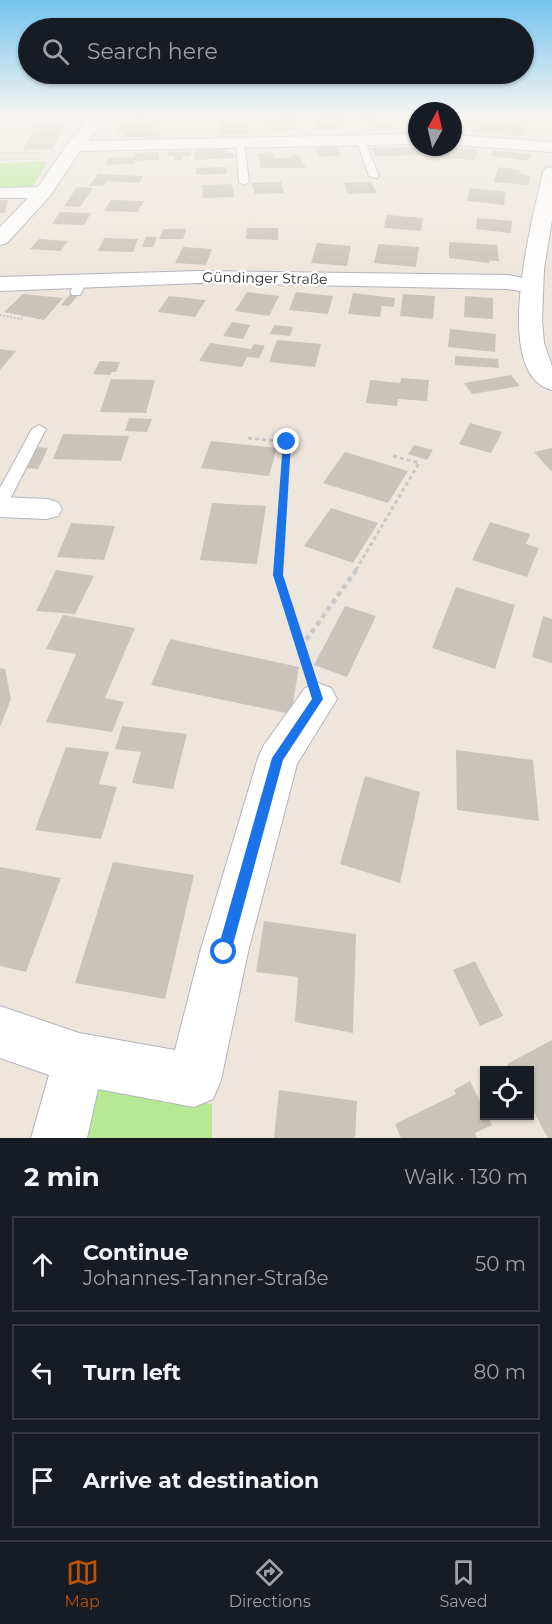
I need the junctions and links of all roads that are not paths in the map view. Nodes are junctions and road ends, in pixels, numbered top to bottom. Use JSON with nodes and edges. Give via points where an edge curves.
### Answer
{"nodes":[{"id":1,"x":59,"y":169,"type":"edge"},
{"id":2,"x":243,"y":169,"type":"edge"},
{"id":3,"x":371,"y":169,"type":"edge"},
{"id":4,"x":552,"y":172,"type":"edge"},
{"id":5,"x":374,"y":176,"type":"dead end"},
{"id":6,"x":244,"y":182,"type":"dead end"},
{"id":7,"x":44,"y":192,"type":"junction"},
{"id":8,"x":0,"y":193,"type":"edge"},
{"id":9,"x":0,"y":239,"type":"edge"},
{"id":10,"x":0,"y":284,"type":"edge"},
{"id":11,"x":531,"y":286,"type":"junction"},
{"id":12,"x":552,"y":382,"type":"edge"},
{"id":13,"x":39,"y":429,"type":"dead end"},
{"id":14,"x":0,"y":505,"type":"edge"},
{"id":15,"x":46,"y":509,"type":"dead end"},
{"id":16,"x":318,"y":699,"type":"road end"},
{"id":17,"x":0,"y":1032,"type":"edge"},
{"id":18,"x":79,"y":1059,"type":"junction"},
{"id":19,"x":59,"y":1138,"type":"edge"}],
"edges":[{"from":1,"to":7,"type":"street"},
{"from":2,"to":6,"type":"lane"},
{"from":3,"to":5,"type":"lane"},
{"from":4,"to":11,"type":"street"},
{"from":7,"to":8,"type":"street"},
{"from":7,"to":9,"type":"street"},
{"from":10,"to":11,"type":"street","name":"Gündinger Straße","via":[[79,286],[291,278],[508,282]]},
{"from":11,"to":12,"type":"street","via":[[533,346],[539,365]]},
{"from":13,"to":14,"type":"lane"},
{"from":14,"to":15,"type":"street"},
{"from":16,"to":18,"type":"street","via":[[278,758],[224,952],[194,1080]]},
{"from":17,"to":18,"type":"street"},
{"from":18,"to":19,"type":"street"}]}
